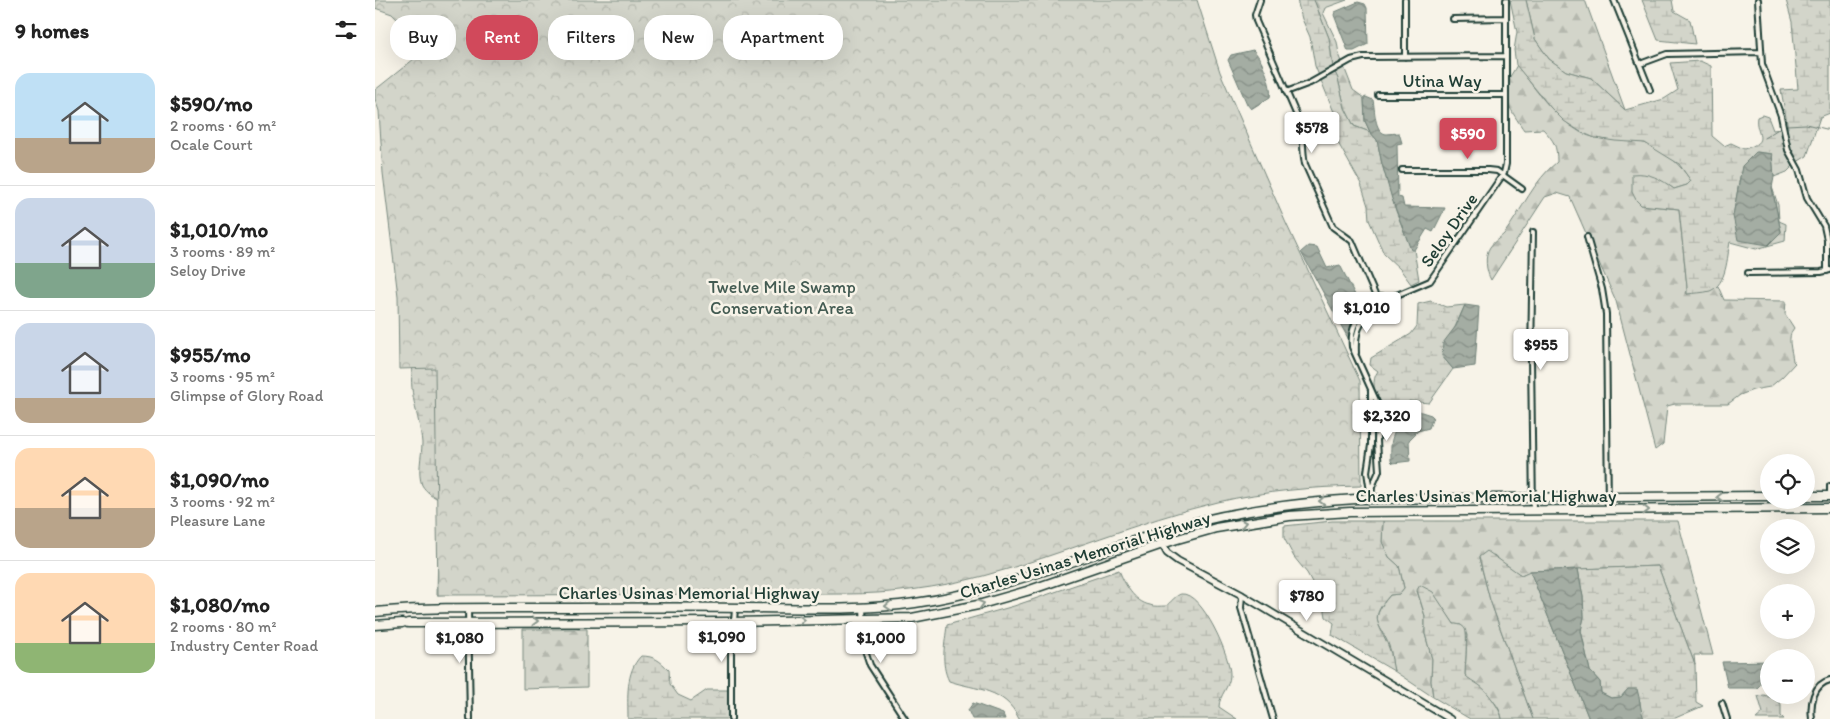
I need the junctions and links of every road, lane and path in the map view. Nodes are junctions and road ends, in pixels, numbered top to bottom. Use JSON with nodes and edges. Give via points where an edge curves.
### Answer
{"nodes":[{"id":1,"x":1260,"y":0,"type":"edge"},
{"id":2,"x":1405,"y":0,"type":"edge"},
{"id":3,"x":1506,"y":0,"type":"edge"},
{"id":4,"x":1614,"y":0,"type":"edge"},
{"id":5,"x":1758,"y":0,"type":"edge"},
{"id":6,"x":1506,"y":18,"type":"junction"},
{"id":7,"x":1453,"y":19,"type":"dead end"},
{"id":8,"x":1760,"y":52,"type":"junction"},
{"id":9,"x":1505,"y":56,"type":"junction"},
{"id":10,"x":1405,"y":57,"type":"junction"},
{"id":11,"x":1640,"y":64,"type":"junction"},
{"id":12,"x":1650,"y":90,"type":"dead end"},
{"id":13,"x":1287,"y":92,"type":"junction"},
{"id":14,"x":1505,"y":94,"type":"junction"},
{"id":15,"x":1378,"y":95,"type":"dead end"},
{"id":16,"x":1402,"y":170,"type":"dead end"},
{"id":17,"x":1503,"y":175,"type":"junction"},
{"id":18,"x":1522,"y":189,"type":"dead end"},
{"id":19,"x":1533,"y":232,"type":"dead end"},
{"id":20,"x":1587,"y":237,"type":"dead end"},
{"id":21,"x":1829,"y":270,"type":"edge"},
{"id":22,"x":1748,"y":273,"type":"dead end"},
{"id":23,"x":1376,"y":297,"type":"junction"},
{"id":24,"x":1385,"y":300,"type":"junction"},
{"id":25,"x":1371,"y":304,"type":"junction"},
{"id":26,"x":1375,"y":310,"type":"junction"},
{"id":27,"x":1356,"y":355,"type":"junction"},
{"id":28,"x":1371,"y":388,"type":"junction"},
{"id":29,"x":1368,"y":463,"type":"junction"},
{"id":30,"x":1379,"y":465,"type":"junction"},
{"id":31,"x":1830,"y":486,"type":"edge"},
{"id":32,"x":1760,"y":496,"type":"edge"},
{"id":33,"x":1815,"y":496,"type":"edge"},
{"id":34,"x":1830,"y":496,"type":"edge"},
{"id":35,"x":1608,"y":497,"type":"junction"},
{"id":36,"x":1533,"y":499,"type":"junction"},
{"id":37,"x":1371,"y":500,"type":"junction"},
{"id":38,"x":1830,"y":508,"type":"edge"},
{"id":39,"x":1608,"y":510,"type":"junction"},
{"id":40,"x":1533,"y":511,"type":"junction"},
{"id":41,"x":1304,"y":514,"type":"junction"},
{"id":42,"x":1157,"y":534,"type":"junction"},
{"id":43,"x":1162,"y":544,"type":"junction"},
{"id":44,"x":1242,"y":595,"type":"junction"},
{"id":45,"x":863,"y":607,"type":"junction"},
{"id":46,"x":468,"y":608,"type":"junction"},
{"id":47,"x":735,"y":608,"type":"junction"},
{"id":48,"x":375,"y":612,"type":"edge"},
{"id":49,"x":863,"y":620,"type":"junction"},
{"id":50,"x":469,"y":622,"type":"junction"},
{"id":51,"x":734,"y":622,"type":"junction"},
{"id":52,"x":375,"y":625,"type":"edge"},
{"id":53,"x":1830,"y":680,"type":"edge"},
{"id":54,"x":1722,"y":703,"type":"dead end"},
{"id":55,"x":470,"y":719,"type":"edge"},
{"id":56,"x":731,"y":719,"type":"edge"},
{"id":57,"x":905,"y":719,"type":"edge"},
{"id":58,"x":1273,"y":719,"type":"edge"},
{"id":59,"x":1450,"y":719,"type":"edge"},
{"id":60,"x":1727,"y":719,"type":"edge"},
{"id":61,"x":1812,"y":719,"type":"edge"}],
"edges":[{"from":1,"to":13,"type":"street","via":[[1256,21]]},
{"from":2,"to":10,"type":"street"},
{"from":3,"to":6,"type":"street","name":"Seloy Drive"},
{"from":4,"to":11,"type":"street"},
{"from":5,"to":8,"type":"street"},
{"from":6,"to":7,"type":"street"},
{"from":6,"to":9,"type":"street","name":"Seloy Drive"},
{"from":8,"to":11,"type":"street","via":[[1667,54]]},
{"from":8,"to":21,"type":"street","via":[[1781,116],[1788,150],[1799,170],[1807,198],[1824,226]]},
{"from":9,"to":10,"type":"street"},
{"from":9,"to":14,"type":"street","name":"Seloy Drive"},
{"from":10,"to":13,"type":"street","via":[[1351,60]]},
{"from":11,"to":12,"type":"street"},
{"from":13,"to":23,"type":"street","via":[[1303,133],[1305,164],[1333,227],[1352,241]]},
{"from":14,"to":15,"type":"street","name":"Utina Way"},
{"from":14,"to":17,"type":"street","name":"Seloy Drive","via":[[1506,164]]},
{"from":16,"to":17,"type":"street","via":[[1488,170]]},
{"from":17,"to":18,"type":"street"},
{"from":17,"to":24,"type":"street","name":"Seloy Drive","via":[[1430,282]]},
{"from":19,"to":36,"type":"street"},
{"from":20,"to":35,"type":"street","via":[[1606,314]]},
{"from":21,"to":22,"type":"street"},
{"from":23,"to":24,"type":"street"},
{"from":23,"to":25,"type":"street","name":"Seloy Drive"},
{"from":24,"to":26,"type":"street","name":"Seloy Drive","via":[[1384,310]]},
{"from":25,"to":26,"type":"street"},
{"from":25,"to":27,"type":"street","name":"Seloy Drive","via":[[1358,317],[1351,332]]},
{"from":26,"to":27,"type":"street","name":"Seloy Drive","via":[[1359,325]]},
{"from":27,"to":28,"type":"street","name":"Seloy Drive"},
{"from":28,"to":29,"type":"street","name":"Seloy Drive"},
{"from":28,"to":30,"type":"street","name":"Seloy Drive","via":[[1379,413]]},
{"from":29,"to":30,"type":"street"},
{"from":29,"to":37,"type":"street","name":"Seloy Drive"},
{"from":30,"to":37,"type":"street","name":"Seloy Drive"},
{"from":31,"to":34,"type":"street"},
{"from":32,"to":35,"type":"highway","name":"Charles Usinas Memorial Highway","one_way":true},
{"from":33,"to":34,"type":"highway"},
{"from":35,"to":36,"type":"highway","name":"Charles Usinas Memorial Highway"},
{"from":35,"to":39,"type":"street"},
{"from":36,"to":37,"type":"highway","name":"Charles Usinas Memorial Highway"},
{"from":36,"to":40,"type":"street"},
{"from":37,"to":41,"type":"highway","via":[[1367,508],[1361,510]]},
{"from":37,"to":42,"type":"highway","name":"Charles Usinas Memorial Highway","one_way":true,"via":[[1270,507]]},
{"from":39,"to":38,"type":"highway","name":"Charles Usinas Memorial Highway","one_way":true},
{"from":39,"to":40,"type":"highway","name":"Charles Usinas Memorial Highway"},
{"from":40,"to":41,"type":"highway","name":"Charles Usinas Memorial Highway"},
{"from":43,"to":41,"type":"highway","name":"Charles Usinas Memorial Highway","one_way":true,"via":[[1216,528]]},
{"from":42,"to":43,"type":"main road"},
{"from":42,"to":45,"type":"highway","name":"Charles Usinas Memorial Highway","one_way":true,"via":[[977,591],[913,603]]},
{"from":43,"to":44,"type":"main road","via":[[1167,553],[1178,561]]},
{"from":49,"to":43,"type":"highway","name":"Charles Usinas Memorial Highway","one_way":true,"via":[[912,618],[978,606]]},
{"from":44,"to":58,"type":"street","via":[[1241,608]]},
{"from":44,"to":59,"type":"main road"},
{"from":45,"to":47,"type":"highway","name":"Charles Usinas Memorial Highway"},
{"from":45,"to":49,"type":"street"},
{"from":46,"to":47,"type":"highway","name":"Charles Usinas Memorial Highway"},
{"from":46,"to":48,"type":"highway","name":"Charles Usinas Memorial Highway"},
{"from":46,"to":50,"type":"street"},
{"from":47,"to":51,"type":"street"},
{"from":51,"to":49,"type":"highway","name":"Charles Usinas Memorial Highway","one_way":true},
{"from":49,"to":57,"type":"street","via":[[865,650],[870,665]]},
{"from":50,"to":51,"type":"highway","name":"Charles Usinas Memorial Highway","one_way":true},
{"from":50,"to":52,"type":"highway","name":"Charles Usinas Memorial Highway"},
{"from":50,"to":55,"type":"street"},
{"from":51,"to":56,"type":"street","via":[[731,627]]},
{"from":53,"to":61,"type":"street","via":[[1819,687],[1813,699]]},
{"from":54,"to":60,"type":"street"}]}
